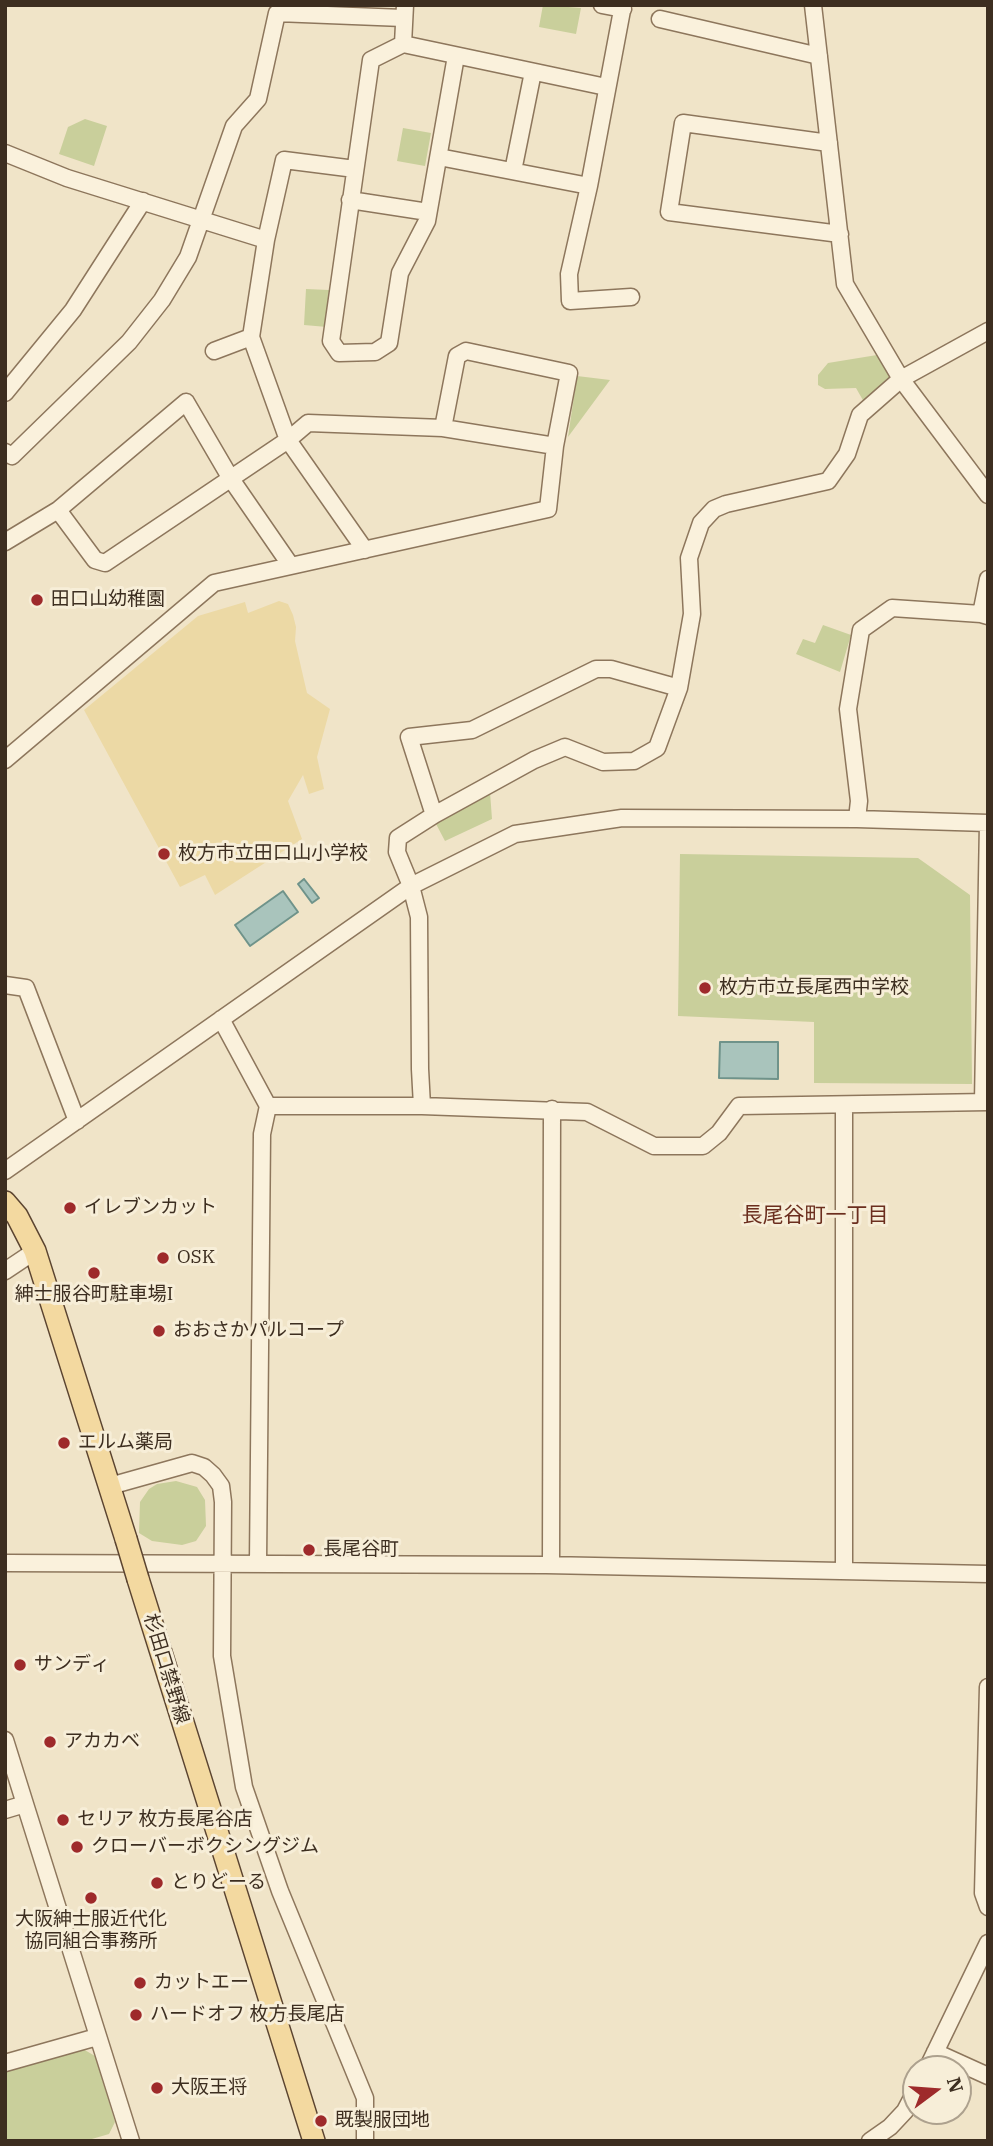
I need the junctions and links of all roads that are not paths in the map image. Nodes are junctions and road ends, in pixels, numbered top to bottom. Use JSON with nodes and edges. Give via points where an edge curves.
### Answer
{"nodes":[{"id":1,"x":602,"y":5,"type":"edge"},
{"id":2,"x":813,"y":5,"type":"edge"},
{"id":3,"x":623,"y":7,"type":"edge"},
{"id":4,"x":404,"y":12,"type":"edge"},
{"id":5,"x":660,"y":19,"type":"dead end"},
{"id":6,"x":402,"y":44,"type":"junction"},
{"id":7,"x":456,"y":56,"type":"junction"},
{"id":8,"x":819,"y":57,"type":"junction"},
{"id":9,"x":533,"y":72,"type":"junction"},
{"id":10,"x":606,"y":87,"type":"junction"},
{"id":11,"x":829,"y":143,"type":"junction"},
{"id":12,"x":5,"y":153,"type":"edge"},
{"id":13,"x":439,"y":157,"type":"junction"},
{"id":14,"x":355,"y":169,"type":"junction"},
{"id":15,"x":513,"y":171,"type":"junction"},
{"id":16,"x":589,"y":186,"type":"junction"},
{"id":17,"x":350,"y":200,"type":"junction"},
{"id":18,"x":143,"y":201,"type":"junction"},
{"id":19,"x":428,"y":212,"type":"junction"},
{"id":20,"x":202,"y":221,"type":"junction"},
{"id":21,"x":839,"y":234,"type":"junction"},
{"id":22,"x":266,"y":240,"type":"junction"},
{"id":23,"x":631,"y":297,"type":"dead end"},
{"id":24,"x":988,"y":331,"type":"edge"},
{"id":25,"x":251,"y":337,"type":"junction"},
{"id":26,"x":214,"y":351,"type":"dead end"},
{"id":27,"x":901,"y":379,"type":"junction"},
{"id":28,"x":5,"y":393,"type":"edge"},
{"id":29,"x":443,"y":428,"type":"junction"},
{"id":30,"x":288,"y":440,"type":"junction"},
{"id":31,"x":555,"y":446,"type":"junction"},
{"id":32,"x":8,"y":458,"type":"edge"},
{"id":33,"x":231,"y":479,"type":"junction"},
{"id":34,"x":988,"y":495,"type":"edge"},
{"id":35,"x":58,"y":510,"type":"junction"},
{"id":36,"x":5,"y":542,"type":"edge"},
{"id":37,"x":366,"y":550,"type":"junction"},
{"id":38,"x":291,"y":566,"type":"junction"},
{"id":39,"x":988,"y":579,"type":"edge"},
{"id":40,"x":984,"y":615,"type":"edge"},
{"id":41,"x":679,"y":688,"type":"junction"},
{"id":42,"x":5,"y":760,"type":"edge"},
{"id":43,"x":434,"y":815,"type":"junction"},
{"id":44,"x":857,"y":819,"type":"junction"},
{"id":45,"x":988,"y":824,"type":"edge"},
{"id":46,"x":411,"y":886,"type":"junction"},
{"id":47,"x":5,"y":985,"type":"edge"},
{"id":48,"x":221,"y":1019,"type":"junction"},
{"id":49,"x":985,"y":1102,"type":"edge"},
{"id":50,"x":844,"y":1105,"type":"junction"},
{"id":51,"x":268,"y":1106,"type":"junction"},
{"id":52,"x":422,"y":1107,"type":"junction"},
{"id":53,"x":552,"y":1109,"type":"junction"},
{"id":54,"x":78,"y":1121,"type":"junction"},
{"id":55,"x":5,"y":1171,"type":"edge"},
{"id":56,"x":5,"y":1202,"type":"edge"},
{"id":57,"x":35,"y":1251,"type":"junction"},
{"id":58,"x":5,"y":1271,"type":"edge"},
{"id":59,"x":110,"y":1486,"type":"junction"},
{"id":60,"x":223,"y":1562,"type":"junction"},
{"id":61,"x":5,"y":1563,"type":"edge"},
{"id":62,"x":258,"y":1563,"type":"junction"},
{"id":63,"x":551,"y":1565,"type":"junction"},
{"id":64,"x":844,"y":1571,"type":"junction"},
{"id":65,"x":988,"y":1574,"type":"edge"},
{"id":66,"x":988,"y":1687,"type":"edge"},
{"id":67,"x":5,"y":1740,"type":"edge"},
{"id":68,"x":26,"y":1804,"type":"junction"},
{"id":69,"x":5,"y":1810,"type":"edge"},
{"id":70,"x":988,"y":1907,"type":"edge"},
{"id":71,"x":988,"y":1943,"type":"edge"},
{"id":72,"x":97,"y":2037,"type":"junction"},
{"id":73,"x":935,"y":2052,"type":"junction"},
{"id":74,"x":933,"y":2055,"type":"edge"},
{"id":75,"x":5,"y":2063,"type":"edge"},
{"id":76,"x":988,"y":2076,"type":"edge"},
{"id":77,"x":902,"y":2115,"type":"edge"},
{"id":78,"x":131,"y":2141,"type":"edge"},
{"id":79,"x":314,"y":2141,"type":"edge"},
{"id":80,"x":365,"y":2141,"type":"edge"},
{"id":81,"x":870,"y":2141,"type":"edge"}],
"edges":[{"from":1,"to":3,"type":"street"},
{"from":2,"to":8,"type":"street"},
{"from":3,"to":10,"type":"street"},
{"from":4,"to":6,"type":"street"},
{"from":4,"to":20,"type":"street","via":[[277,13],[258,99],[234,126]]},
{"from":5,"to":8,"type":"street"},
{"from":6,"to":7,"type":"street"},
{"from":6,"to":14,"type":"street","via":[[371,60]]},
{"from":7,"to":9,"type":"street"},
{"from":7,"to":13,"type":"street"},
{"from":8,"to":11,"type":"street"},
{"from":9,"to":10,"type":"street"},
{"from":9,"to":15,"type":"street"},
{"from":10,"to":16,"type":"street"},
{"from":11,"to":21,"type":"street"},
{"from":11,"to":21,"type":"street","via":[[683,123],[669,212]]},
{"from":12,"to":18,"type":"street"},
{"from":13,"to":15,"type":"street"},
{"from":13,"to":19,"type":"street"},
{"from":14,"to":17,"type":"street"},
{"from":14,"to":22,"type":"street","via":[[284,160]]},
{"from":15,"to":16,"type":"street"},
{"from":16,"to":23,"type":"street","via":[[569,274],[570,301]]},
{"from":17,"to":19,"type":"street"},
{"from":17,"to":19,"type":"street","via":[[331,341],[339,353],[375,352],[389,343],[400,273]]},
{"from":18,"to":20,"type":"street"},
{"from":18,"to":28,"type":"street","via":[[74,310]]},
{"from":20,"to":22,"type":"street"},
{"from":20,"to":32,"type":"street","via":[[163,300],[130,342]]},
{"from":21,"to":27,"type":"street","via":[[845,284]]},
{"from":22,"to":25,"type":"street"},
{"from":24,"to":27,"type":"street"},
{"from":25,"to":26,"type":"street"},
{"from":25,"to":30,"type":"street"},
{"from":27,"to":34,"type":"street"},
{"from":27,"to":41,"type":"street","via":[[860,415],[846,454],[828,481],[726,504],[701,523],[689,558],[692,614]]},
{"from":29,"to":30,"type":"street","via":[[308,423]]},
{"from":29,"to":31,"type":"street"},
{"from":29,"to":31,"type":"street","via":[[457,356],[466,351],[569,373]]},
{"from":30,"to":33,"type":"street"},
{"from":30,"to":37,"type":"street"},
{"from":31,"to":37,"type":"street","via":[[548,509]]},
{"from":33,"to":35,"type":"street","via":[[105,563],[95,561]]},
{"from":33,"to":35,"type":"street","via":[[186,402]]},
{"from":33,"to":38,"type":"street"},
{"from":35,"to":36,"type":"street"},
{"from":37,"to":38,"type":"street"},
{"from":38,"to":42,"type":"street","via":[[214,583]]},
{"from":39,"to":40,"type":"street"},
{"from":40,"to":44,"type":"street","via":[[892,608],[861,630],[848,709]]},
{"from":41,"to":43,"type":"street","via":[[657,748],[634,761],[603,762],[565,747]]},
{"from":41,"to":43,"type":"street","via":[[596,669],[472,730],[409,737]]},
{"from":43,"to":46,"type":"street","via":[[398,838],[397,852]]},
{"from":44,"to":45,"type":"street"},
{"from":44,"to":46,"type":"street","via":[[622,818],[515,834]]},
{"from":45,"to":49,"type":"street"},
{"from":46,"to":48,"type":"street"},
{"from":46,"to":52,"type":"street","via":[[419,917]]},
{"from":47,"to":54,"type":"street","via":[[26,988]]},
{"from":48,"to":51,"type":"street"},
{"from":48,"to":54,"type":"street"},
{"from":49,"to":50,"type":"street"},
{"from":50,"to":53,"type":"street","via":[[739,1106],[703,1146],[654,1146],[587,1112]]},
{"from":50,"to":64,"type":"street"},
{"from":51,"to":52,"type":"street"},
{"from":51,"to":62,"type":"street","via":[[262,1134]]},
{"from":52,"to":53,"type":"street"},
{"from":53,"to":63,"type":"street"},
{"from":54,"to":55,"type":"street"},
{"from":56,"to":57,"type":"main road","name":"杉田口禁野線"},
{"from":57,"to":58,"type":"street"},
{"from":57,"to":59,"type":"main road","name":"杉田口禁野線"},
{"from":59,"to":60,"type":"street","via":[[192,1463],[204,1467],[220,1486]]},
{"from":59,"to":79,"type":"main road","name":"杉田口禁野線","bridge":true},
{"from":60,"to":61,"type":"street"},
{"from":60,"to":62,"type":"street"},
{"from":60,"to":80,"type":"street","via":[[222,1656],[244,1787],[280,1891],[365,2098]]},
{"from":62,"to":63,"type":"street"},
{"from":63,"to":64,"type":"street"},
{"from":64,"to":65,"type":"street"},
{"from":66,"to":70,"type":"street","via":[[983,1893]]},
{"from":67,"to":68,"type":"street"},
{"from":68,"to":69,"type":"street"},
{"from":68,"to":72,"type":"street"},
{"from":71,"to":73,"type":"street"},
{"from":72,"to":75,"type":"street"},
{"from":72,"to":78,"type":"street"},
{"from":73,"to":74,"type":"street"},
{"from":73,"to":76,"type":"street"},
{"from":77,"to":81,"type":"street"}]}
